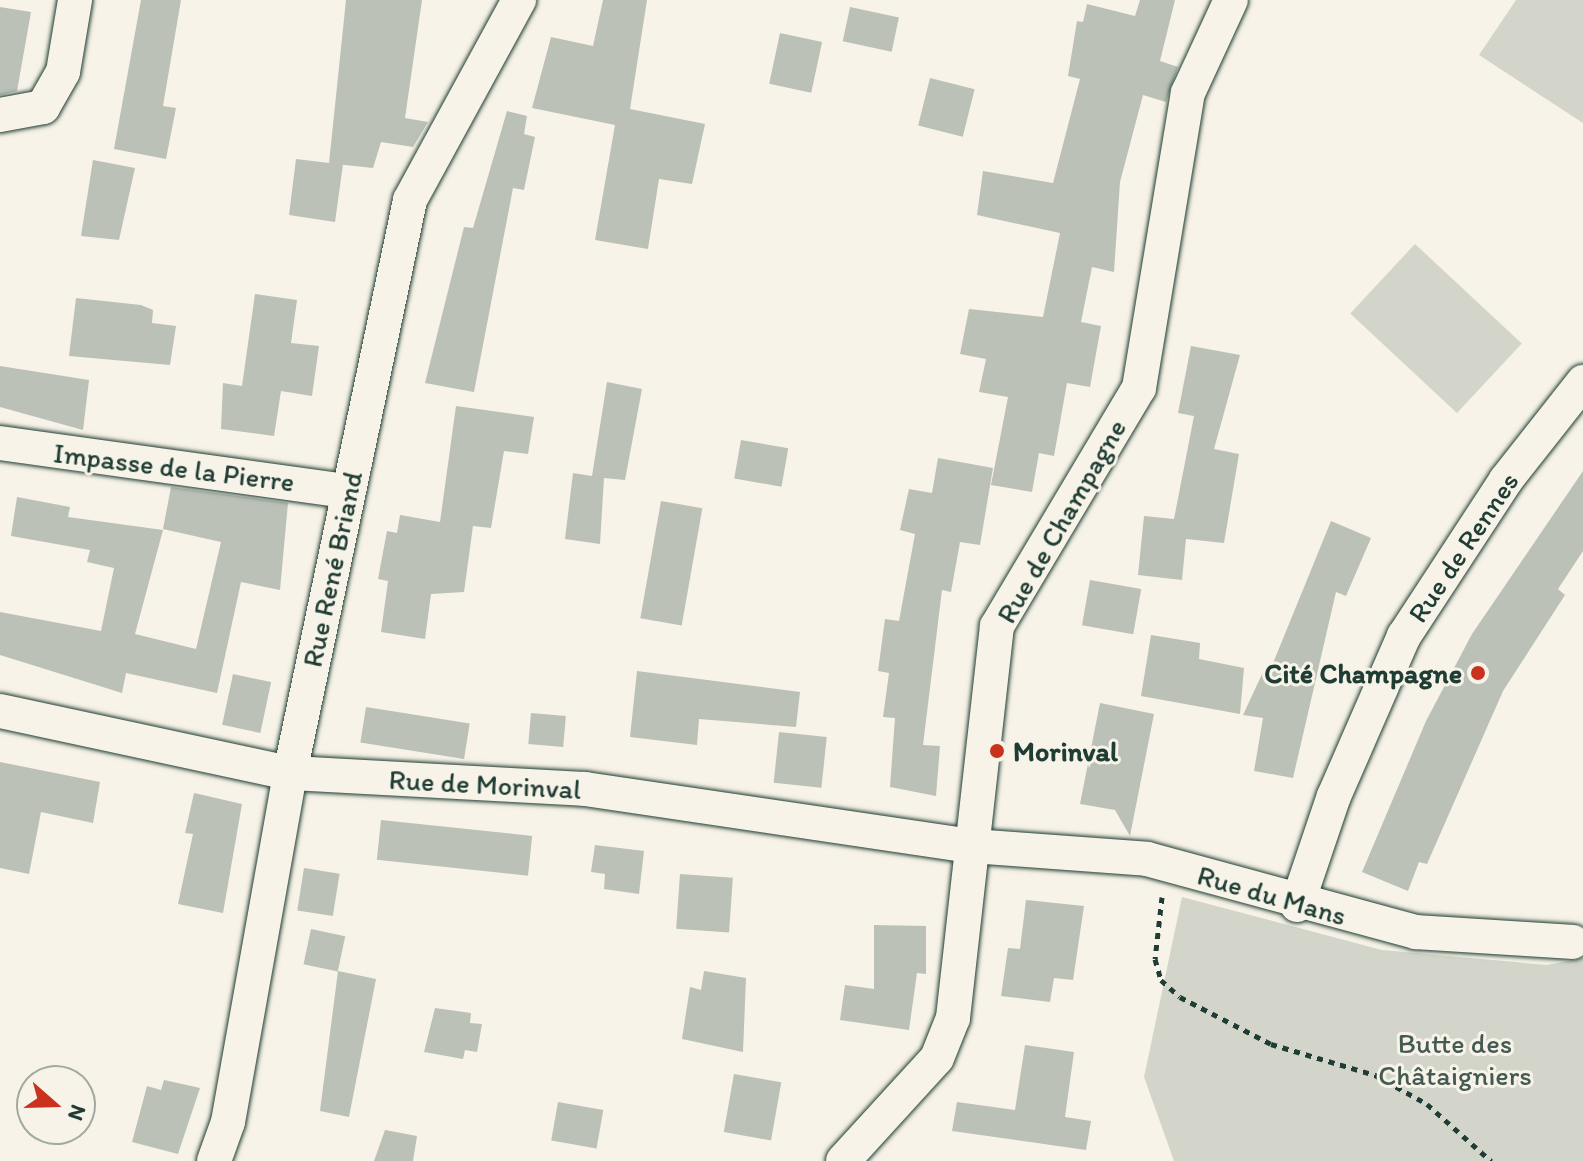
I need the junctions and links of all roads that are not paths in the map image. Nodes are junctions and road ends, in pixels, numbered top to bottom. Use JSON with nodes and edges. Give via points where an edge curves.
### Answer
{"nodes":[{"id":1,"x":75,"y":0,"type":"edge"},
{"id":2,"x":519,"y":0,"type":"edge"},
{"id":3,"x":1231,"y":0,"type":"edge"},
{"id":4,"x":0,"y":115,"type":"edge"},
{"id":5,"x":1583,"y":382,"type":"edge"},
{"id":6,"x":0,"y":443,"type":"edge"},
{"id":7,"x":348,"y":491,"type":"junction"},
{"id":8,"x":0,"y":711,"type":"edge"},
{"id":9,"x":290,"y":773,"type":"junction"},
{"id":10,"x":972,"y":846,"type":"junction"},
{"id":11,"x":1297,"y":905,"type":"junction"},
{"id":12,"x":1573,"y":942,"type":"dead end"},
{"id":13,"x":214,"y":1161,"type":"edge"},
{"id":14,"x":843,"y":1161,"type":"edge"}],
"edges":[{"from":1,"to":4,"type":"street","via":[[63,72],[43,107]]},
{"from":2,"to":7,"type":"street","name":"Rue René Briand","via":[[410,200]]},
{"from":3,"to":10,"type":"street","name":"Rue de Champagne","via":[[1188,93],[1139,388],[997,626]]},
{"from":5,"to":11,"type":"street","name":"Rue de Rennes","via":[[1506,480],[1404,636],[1334,796]]},
{"from":6,"to":7,"type":"street","name":"Impasse de la Pierre"},
{"from":7,"to":9,"type":"street","name":"Rue René Briand"},
{"from":8,"to":9,"type":"street","name":"Rue de Morinval"},
{"from":9,"to":10,"type":"street","name":"Rue de Morinval","via":[[585,789]]},
{"from":9,"to":13,"type":"street","name":"Rue René Briand","via":[[228,1122]]},
{"from":10,"to":11,"type":"street","name":"Rue du Mans","via":[[1165,864]]},
{"from":10,"to":14,"type":"street","name":"Rue de Champagne","via":[[953,1018],[937,1058]]},
{"from":11,"to":12,"type":"street","name":"Rue du Mans","via":[[1416,932]]}]}
